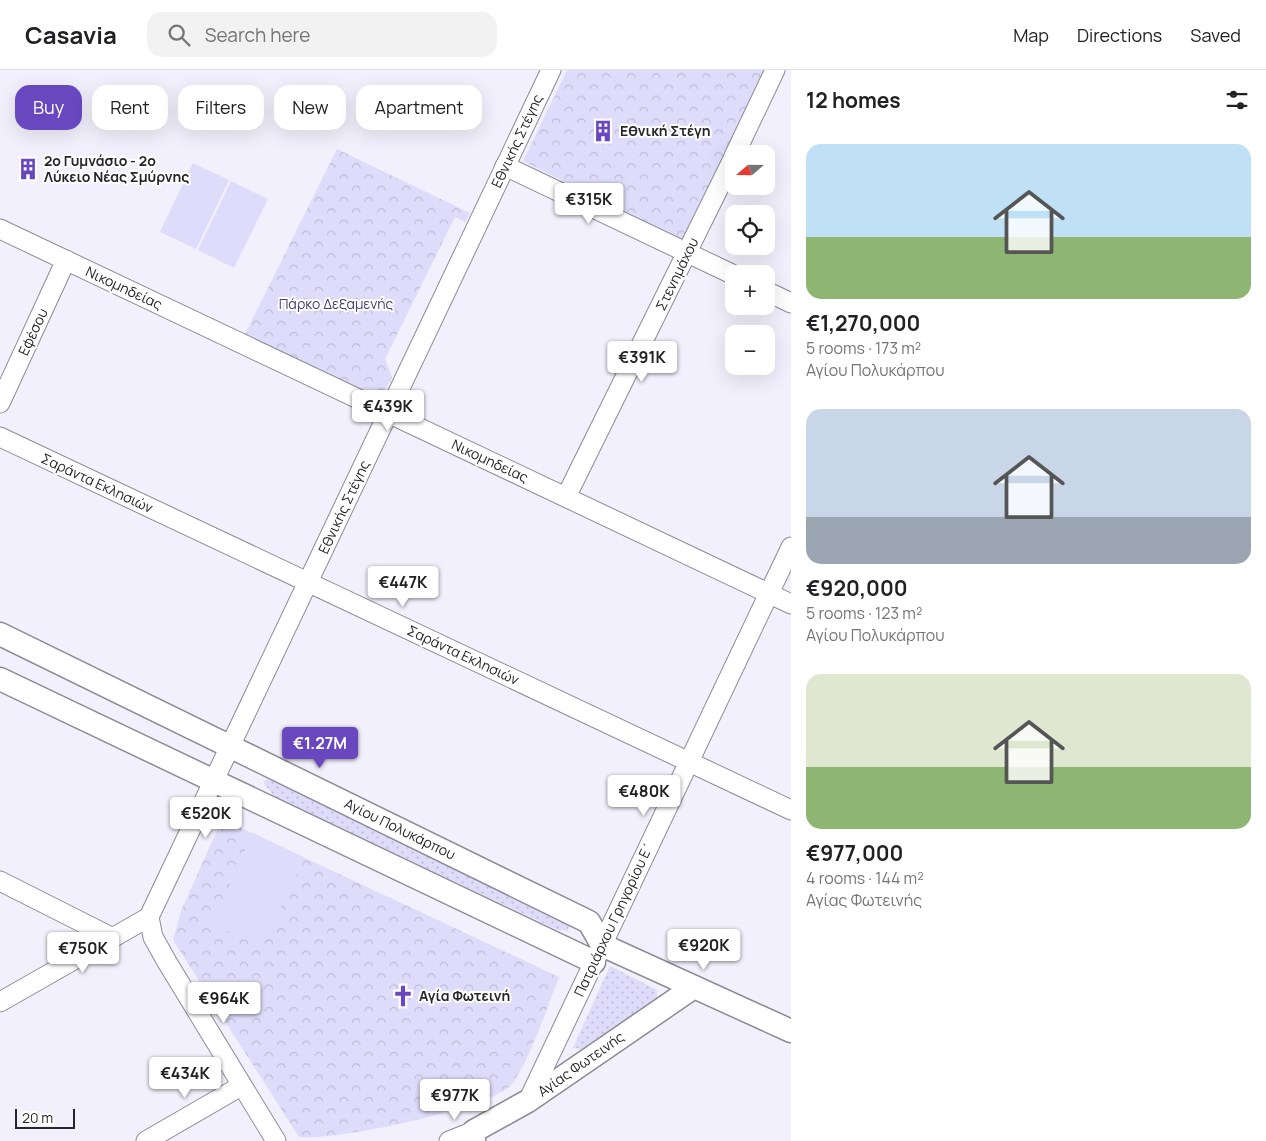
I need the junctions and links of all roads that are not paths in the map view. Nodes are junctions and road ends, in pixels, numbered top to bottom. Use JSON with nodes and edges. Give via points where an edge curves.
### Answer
{"nodes":[{"id":1,"x":551,"y":70,"type":"edge"},
{"id":2,"x":775,"y":70,"type":"edge"},
{"id":3,"x":739,"y":145,"type":"edge"},
{"id":4,"x":506,"y":166,"type":"junction"},
{"id":5,"x":725,"y":174,"type":"edge"},
{"id":6,"x":0,"y":229,"type":"edge"},
{"id":7,"x":688,"y":253,"type":"junction"},
{"id":8,"x":66,"y":260,"type":"junction"},
{"id":9,"x":725,"y":271,"type":"edge"},
{"id":10,"x":775,"y":295,"type":"edge"},
{"id":11,"x":791,"y":303,"type":"edge"},
{"id":12,"x":0,"y":403,"type":"edge"},
{"id":13,"x":389,"y":413,"type":"junction"},
{"id":14,"x":0,"y":437,"type":"edge"},
{"id":15,"x":566,"y":497,"type":"junction"},
{"id":16,"x":791,"y":547,"type":"edge"},
{"id":17,"x":309,"y":583,"type":"junction"},
{"id":18,"x":769,"y":593,"type":"junction"},
{"id":19,"x":791,"y":604,"type":"edge"},
{"id":20,"x":0,"y":634,"type":"edge"},
{"id":21,"x":0,"y":679,"type":"edge"},
{"id":22,"x":232,"y":746,"type":"junction"},
{"id":23,"x":689,"y":762,"type":"junction"},
{"id":24,"x":215,"y":782,"type":"junction"},
{"id":25,"x":791,"y":810,"type":"edge"},
{"id":26,"x":0,"y":881,"type":"edge"},
{"id":27,"x":149,"y":917,"type":"junction"},
{"id":28,"x":113,"y":938,"type":"junction"},
{"id":29,"x":598,"y":954,"type":"junction"},
{"id":30,"x":694,"y":987,"type":"junction"},
{"id":31,"x":0,"y":1002,"type":"edge"},
{"id":32,"x":791,"y":1031,"type":"edge"},
{"id":33,"x":241,"y":1086,"type":"junction"},
{"id":34,"x":528,"y":1101,"type":"junction"},
{"id":35,"x":474,"y":1136,"type":"edge"},
{"id":36,"x":146,"y":1141,"type":"edge"},
{"id":37,"x":276,"y":1141,"type":"edge"},
{"id":38,"x":449,"y":1141,"type":"edge"}],
"edges":[{"from":1,"to":4,"type":"street","name":"Εθνικής Στέγης"},
{"from":2,"to":3,"type":"street","name":"Στενημάχου"},
{"from":4,"to":7,"type":"street"},
{"from":4,"to":13,"type":"street","name":"Εθνικής Στέγης"},
{"from":5,"to":7,"type":"street","name":"Στενημάχου"},
{"from":6,"to":8,"type":"street","name":"Νικομηδείας"},
{"from":7,"to":9,"type":"street"},
{"from":7,"to":15,"type":"street","name":"Στενημάχου"},
{"from":8,"to":12,"type":"street","name":"Εφέσου"},
{"from":8,"to":13,"type":"street","name":"Νικομηδείας"},
{"from":10,"to":11,"type":"street"},
{"from":13,"to":15,"type":"street","name":"Νικομηδείας"},
{"from":13,"to":17,"type":"street","name":"Εθνικής Στέγης"},
{"from":14,"to":17,"type":"street","name":"Σαράντα Εκλησιών"},
{"from":15,"to":18,"type":"street","name":"Νικομηδείας"},
{"from":16,"to":18,"type":"street","name":"Πατριάρχου Γρηγορίου Ε΄"},
{"from":17,"to":22,"type":"street","name":"Εθνικής Στέγης"},
{"from":17,"to":23,"type":"street","name":"Σαράντα Εκλησιών"},
{"from":18,"to":19,"type":"street","name":"Νικομηδείας"},
{"from":18,"to":23,"type":"street","name":"Πατριάρχου Γρηγορίου Ε΄"},
{"from":20,"to":22,"type":"street","name":"Αγίου Πολυκάρπου"},
{"from":21,"to":24,"type":"street"},
{"from":22,"to":24,"type":"street","name":"Εθνικής Στέγης"},
{"from":22,"to":29,"type":"street","name":"Αγίου Πολυκάρπου","via":[[589,922]]},
{"from":23,"to":25,"type":"street","name":"Σαράντα Εκλησιών"},
{"from":23,"to":29,"type":"street","name":"Πατριάρχου Γρηγορίου Ε΄"},
{"from":24,"to":27,"type":"street","name":"Εθνικής Στέγης"},
{"from":24,"to":29,"type":"street"},
{"from":26,"to":28,"type":"street"},
{"from":27,"to":28,"type":"street"},
{"from":27,"to":33,"type":"street","via":[[153,937]]},
{"from":28,"to":31,"type":"street"},
{"from":29,"to":30,"type":"street"},
{"from":29,"to":34,"type":"street","name":"Πατριάρχου Γρηγορίου Ε΄"},
{"from":30,"to":32,"type":"street"},
{"from":30,"to":34,"type":"street","name":"Αγίας Φωτεινής"},
{"from":33,"to":36,"type":"street"},
{"from":33,"to":37,"type":"street"},
{"from":34,"to":35,"type":"street","name":"Αγίας Φωτεινής"},
{"from":35,"to":38,"type":"street"}]}
